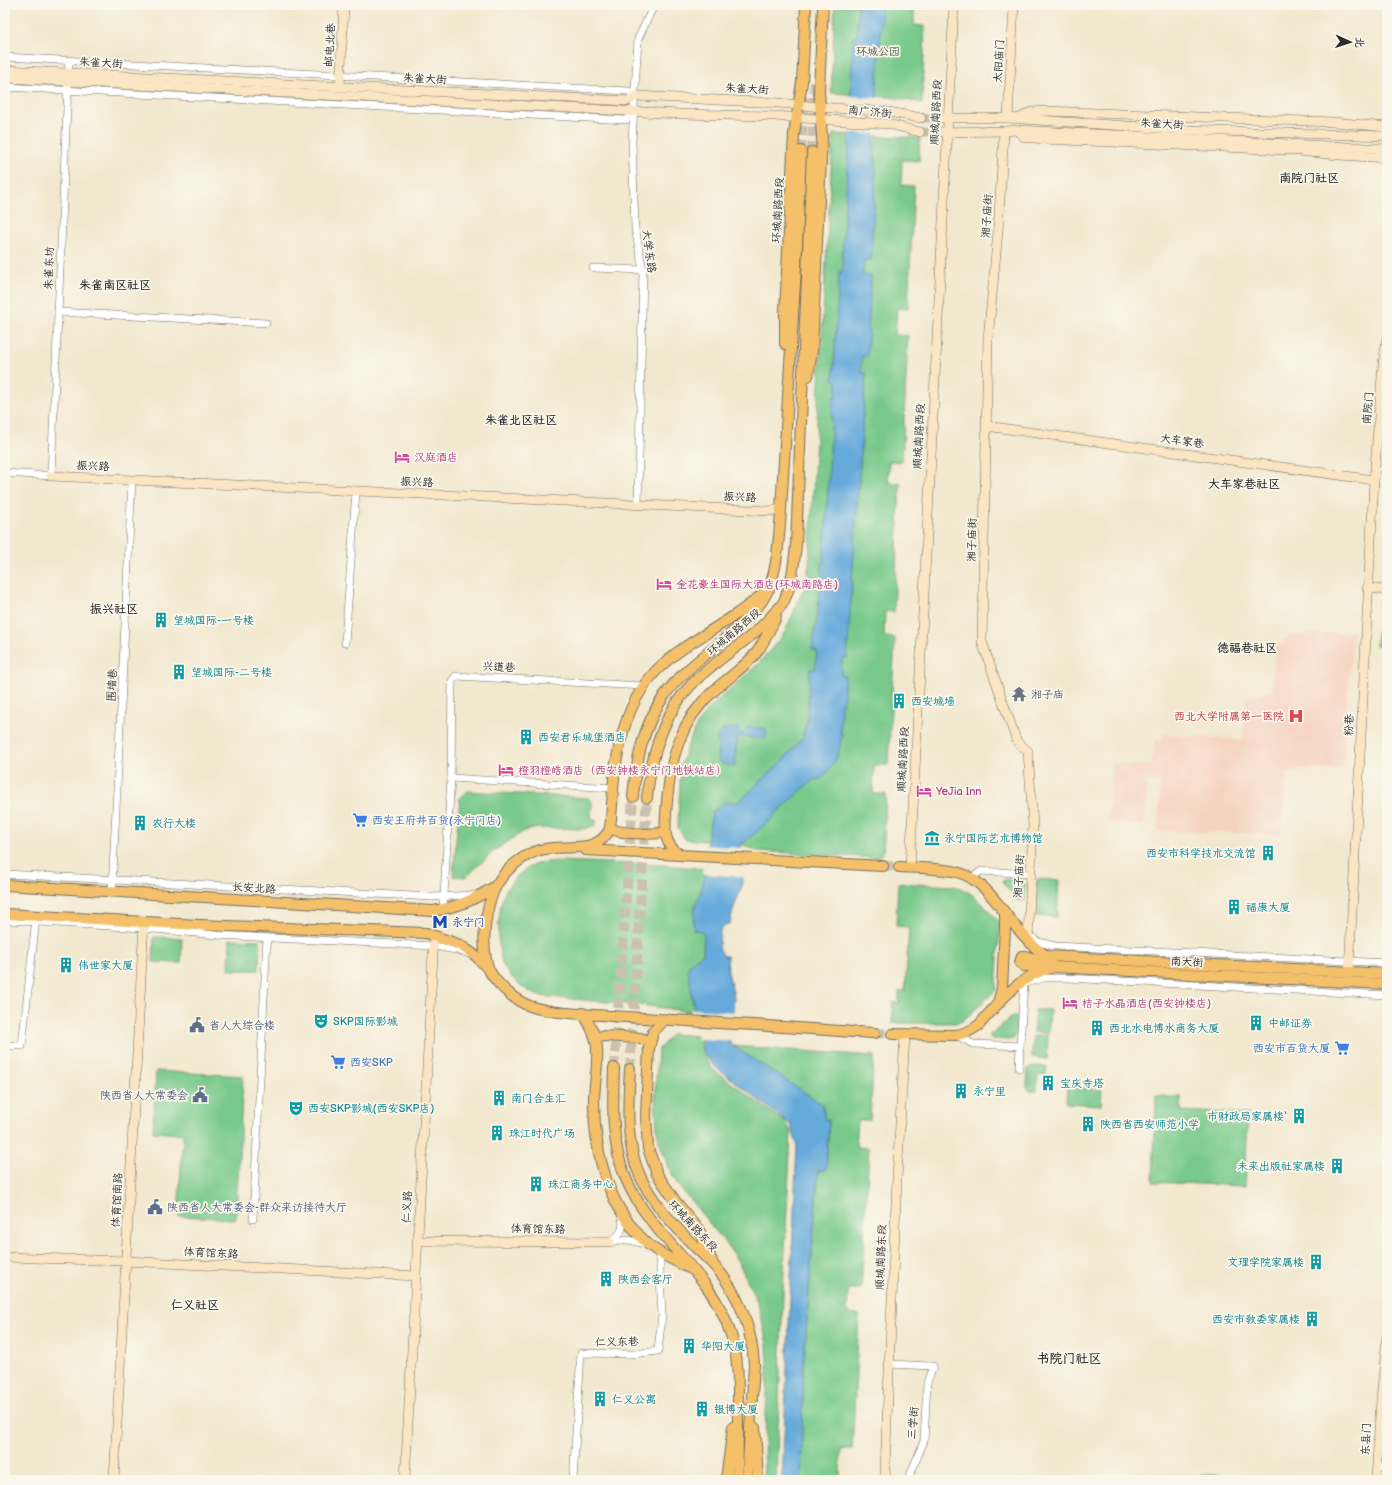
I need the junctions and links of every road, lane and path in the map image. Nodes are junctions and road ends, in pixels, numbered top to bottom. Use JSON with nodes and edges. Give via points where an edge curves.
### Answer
{"nodes":[{"id":1,"x":344,"y":5,"type":"edge"},
{"id":2,"x":654,"y":5,"type":"edge"},
{"id":3,"x":806,"y":5,"type":"edge"},
{"id":4,"x":823,"y":5,"type":"edge"},
{"id":5,"x":954,"y":5,"type":"edge"},
{"id":6,"x":1014,"y":5,"type":"edge"},
{"id":7,"x":5,"y":57,"type":"edge"},
{"id":8,"x":69,"y":61,"type":"junction"},
{"id":9,"x":5,"y":70,"type":"edge"},
{"id":10,"x":340,"y":75,"type":"junction"},
{"id":11,"x":5,"y":78,"type":"edge"},
{"id":12,"x":68,"y":82,"type":"junction"},
{"id":13,"x":340,"y":86,"type":"junction"},
{"id":14,"x":5,"y":87,"type":"edge"},
{"id":15,"x":636,"y":96,"type":"junction"},
{"id":16,"x":799,"y":105,"type":"junction"},
{"id":17,"x":821,"y":107,"type":"junction"},
{"id":18,"x":842,"y":109,"type":"joint"},
{"id":19,"x":634,"y":112,"type":"junction"},
{"id":20,"x":796,"y":118,"type":"junction"},
{"id":21,"x":921,"y":118,"type":"tunnel mouth"},
{"id":22,"x":937,"y":118,"type":"tunnel mouth"},
{"id":23,"x":947,"y":119,"type":"junction"},
{"id":24,"x":1012,"y":119,"type":"junction"},
{"id":25,"x":822,"y":120,"type":"junction"},
{"id":26,"x":841,"y":122,"type":"joint"},
{"id":27,"x":1387,"y":127,"type":"edge"},
{"id":28,"x":1017,"y":130,"type":"junction"},
{"id":29,"x":1004,"y":131,"type":"junction"},
{"id":30,"x":920,"y":132,"type":"tunnel mouth"},
{"id":31,"x":936,"y":132,"type":"tunnel mouth"},
{"id":32,"x":946,"y":132,"type":"junction"},
{"id":33,"x":1387,"y":136,"type":"edge"},
{"id":34,"x":1387,"y":149,"type":"edge"},
{"id":35,"x":801,"y":151,"type":"tunnel mouth"},
{"id":36,"x":812,"y":152,"type":"tunnel mouth"},
{"id":37,"x":1387,"y":158,"type":"edge"},
{"id":38,"x":593,"y":268,"type":"dead end"},
{"id":39,"x":643,"y":270,"type":"junction"},
{"id":40,"x":58,"y":312,"type":"junction"},
{"id":41,"x":266,"y":323,"type":"dead end"},
{"id":42,"x":1387,"y":344,"type":"edge"},
{"id":43,"x":801,"y":399,"type":"junction"},
{"id":44,"x":787,"y":417,"type":"junction"},
{"id":45,"x":986,"y":426,"type":"junction"},
{"id":46,"x":5,"y":473,"type":"edge"},
{"id":47,"x":51,"y":476,"type":"junction"},
{"id":48,"x":132,"y":480,"type":"junction"},
{"id":49,"x":1374,"y":480,"type":"junction"},
{"id":50,"x":356,"y":491,"type":"junction"},
{"id":51,"x":638,"y":504,"type":"junction"},
{"id":52,"x":781,"y":509,"type":"junction"},
{"id":53,"x":1368,"y":588,"type":"junction"},
{"id":54,"x":769,"y":589,"type":"junction"},
{"id":55,"x":1387,"y":590,"type":"edge"},
{"id":56,"x":783,"y":602,"type":"junction"},
{"id":57,"x":345,"y":643,"type":"dead end"},
{"id":58,"x":644,"y":686,"type":"junction"},
{"id":59,"x":451,"y":778,"type":"junction"},
{"id":60,"x":614,"y":788,"type":"junction"},
{"id":61,"x":633,"y":797,"type":"tunnel mouth"},
{"id":62,"x":647,"y":798,"type":"tunnel mouth"},
{"id":63,"x":610,"y":828,"type":"junction"},
{"id":64,"x":665,"y":832,"type":"junction"},
{"id":65,"x":562,"y":848,"type":"junction"},
{"id":66,"x":683,"y":856,"type":"junction"},
{"id":67,"x":883,"y":866,"type":"tunnel mouth"},
{"id":68,"x":899,"y":867,"type":"tunnel mouth"},
{"id":69,"x":910,"y":868,"type":"junction"},
{"id":70,"x":5,"y":874,"type":"edge"},
{"id":71,"x":1031,"y":874,"type":"junction"},
{"id":72,"x":970,"y":879,"type":"junction"},
{"id":73,"x":113,"y":880,"type":"junction"},
{"id":74,"x":5,"y":885,"type":"edge"},
{"id":75,"x":496,"y":886,"type":"junction"},
{"id":76,"x":112,"y":891,"type":"junction"},
{"id":77,"x":485,"y":893,"type":"junction"},
{"id":78,"x":444,"y":896,"type":"junction"},
{"id":79,"x":443,"y":910,"type":"junction"},
{"id":80,"x":5,"y":914,"type":"edge"},
{"id":81,"x":1005,"y":914,"type":"junction"},
{"id":82,"x":36,"y":919,"type":"junction"},
{"id":83,"x":5,"y":920,"type":"edge"},
{"id":84,"x":144,"y":925,"type":"junction"},
{"id":85,"x":434,"y":936,"type":"junction"},
{"id":86,"x":1028,"y":937,"type":"junction"},
{"id":87,"x":267,"y":938,"type":"junction"},
{"id":88,"x":434,"y":946,"type":"junction"},
{"id":89,"x":1061,"y":957,"type":"junction"},
{"id":90,"x":482,"y":962,"type":"junction"},
{"id":91,"x":1387,"y":963,"type":"edge"},
{"id":92,"x":1350,"y":966,"type":"junction"},
{"id":93,"x":1054,"y":967,"type":"junction"},
{"id":94,"x":490,"y":971,"type":"junction"},
{"id":95,"x":1387,"y":974,"type":"edge"},
{"id":96,"x":1022,"y":982,"type":"junction"},
{"id":97,"x":1387,"y":984,"type":"edge"},
{"id":98,"x":1387,"y":995,"type":"edge"},
{"id":99,"x":997,"y":1004,"type":"junction"},
{"id":100,"x":583,"y":1013,"type":"junction"},
{"id":101,"x":664,"y":1020,"type":"junction"},
{"id":102,"x":875,"y":1033,"type":"tunnel mouth"},
{"id":103,"x":892,"y":1034,"type":"tunnel mouth"},
{"id":104,"x":905,"y":1035,"type":"junction"},
{"id":105,"x":955,"y":1035,"type":"junction"},
{"id":106,"x":596,"y":1039,"type":"junction"},
{"id":107,"x":650,"y":1041,"type":"junction"},
{"id":108,"x":5,"y":1045,"type":"edge"},
{"id":109,"x":1020,"y":1046,"type":"junction"},
{"id":110,"x":614,"y":1068,"type":"tunnel mouth"},
{"id":111,"x":1019,"y":1068,"type":"dead end"},
{"id":112,"x":630,"y":1069,"type":"tunnel mouth"},
{"id":113,"x":619,"y":1207,"type":"junction"},
{"id":114,"x":253,"y":1219,"type":"dead end"},
{"id":115,"x":417,"y":1241,"type":"junction"},
{"id":116,"x":610,"y":1242,"type":"junction"},
{"id":117,"x":649,"y":1245,"type":"junction"},
{"id":118,"x":660,"y":1253,"type":"junction"},
{"id":119,"x":5,"y":1257,"type":"edge"},
{"id":120,"x":126,"y":1261,"type":"junction"},
{"id":121,"x":715,"y":1266,"type":"junction"},
{"id":122,"x":697,"y":1272,"type":"junction"},
{"id":123,"x":416,"y":1276,"type":"junction"},
{"id":124,"x":1387,"y":1336,"type":"edge"},
{"id":125,"x":889,"y":1364,"type":"junction"},
{"id":126,"x":738,"y":1389,"type":"junction"},
{"id":127,"x":753,"y":1394,"type":"junction"},
{"id":128,"x":1377,"y":1466,"type":"junction"},
{"id":129,"x":1387,"y":1468,"type":"edge"},
{"id":130,"x":114,"y":1480,"type":"edge"},
{"id":131,"x":405,"y":1480,"type":"edge"},
{"id":132,"x":573,"y":1480,"type":"edge"},
{"id":133,"x":726,"y":1480,"type":"edge"},
{"id":134,"x":737,"y":1480,"type":"edge"},
{"id":135,"x":747,"y":1480,"type":"edge"},
{"id":136,"x":758,"y":1480,"type":"edge"},
{"id":137,"x":886,"y":1480,"type":"edge"},
{"id":138,"x":908,"y":1480,"type":"edge"},
{"id":139,"x":1376,"y":1480,"type":"edge"}],
"edges":[{"from":1,"to":10,"type":"street","name":"邮电北巷"},
{"from":2,"to":15,"type":"street","name":"大学东路","via":[[638,38]]},
{"from":3,"to":16,"type":"main road","name":"环城南路西段"},
{"from":4,"to":17,"type":"main road","name":"环城南路西段","via":[[819,90]]},
{"from":5,"to":23,"type":"street","name":"顺城南路西段"},
{"from":6,"to":24,"type":"street","name":"太阳庙门"},
{"from":7,"to":8,"type":"street"},
{"from":8,"to":10,"type":"street"},
{"from":8,"to":12,"type":"street","name":"朱雀东坊"},
{"from":9,"to":12,"type":"street","name":"朱雀大街"},
{"from":10,"to":13,"type":"street","name":"邮电北巷"},
{"from":10,"to":15,"type":"street","via":[[628,91]]},
{"from":11,"to":12,"type":"street","name":"朱雀大街"},
{"from":12,"to":13,"type":"street","name":"朱雀大街"},
{"from":12,"to":14,"type":"street"},
{"from":12,"to":19,"type":"street","name":"朱雀大街"},
{"from":12,"to":40,"type":"street","name":"朱雀东坊"},
{"from":13,"to":15,"type":"street","name":"朱雀大街","via":[[628,101]]},
{"from":15,"to":16,"type":"street","name":"朱雀大街"},
{"from":15,"to":19,"type":"street","name":"大学东路"},
{"from":16,"to":17,"type":"street","name":"朱雀大街"},
{"from":16,"to":20,"type":"main road","name":"环城南路西段"},
{"from":17,"to":18,"type":"street","name":"朱雀大街"},
{"from":17,"to":25,"type":"main road","name":"环城南路西段"},
{"from":18,"to":21,"type":"street","name":"南广济街","via":[[889,112]]},
{"from":19,"to":20,"type":"street","name":"朱雀大街"},
{"from":19,"to":39,"type":"street","name":"大学东路","via":[[632,141],[635,228]]},
{"from":20,"to":25,"type":"street","name":"朱雀大街"},
{"from":20,"to":44,"type":"main road","name":"环城南路西段","via":[[785,311]]},
{"from":22,"to":23,"type":"street","name":"朱雀大街"},
{"from":23,"to":24,"type":"street","name":"朱雀大街"},
{"from":23,"to":32,"type":"street","name":"顺城南路西段"},
{"from":24,"to":27,"type":"street","via":[[1031,112],[1045,111],[1332,122]]},
{"from":24,"to":33,"type":"street","name":"朱雀大街","via":[[1187,130]]},
{"from":25,"to":26,"type":"street","name":"朱雀大街"},
{"from":25,"to":43,"type":"main road","name":"环城南路西段","via":[[812,351]]},
{"from":26,"to":30,"type":"street","name":"南广济街","via":[[889,124]]},
{"from":28,"to":29,"type":"street","name":"朱雀大街"},
{"from":28,"to":34,"type":"street","name":"朱雀大街"},
{"from":28,"to":37,"type":"street","via":[[1024,137],[1044,139],[1290,150]]},
{"from":29,"to":32,"type":"street","name":"朱雀大街"},
{"from":29,"to":45,"type":"street","name":"湘子庙街","via":[[988,339]]},
{"from":31,"to":32,"type":"street","name":"朱雀大街"},
{"from":32,"to":69,"type":"street","name":"顺城南路西段"},
{"from":35,"to":44,"type":"main road","name":"环城南路西段"},
{"from":36,"to":43,"type":"main road","name":"环城南路西段"},
{"from":38,"to":39,"type":"street"},
{"from":39,"to":51,"type":"street","name":"大学东路"},
{"from":40,"to":41,"type":"street"},
{"from":40,"to":47,"type":"street","name":"朱雀东坊"},
{"from":42,"to":49,"type":"street","name":"南院门","via":[[1383,364]]},
{"from":43,"to":56,"type":"main road","name":"环城南路西段","via":[[794,566]]},
{"from":44,"to":52,"type":"main road","name":"环城南路西段"},
{"from":45,"to":49,"type":"street","name":"大车家巷"},
{"from":45,"to":71,"type":"street","name":"湘子庙街","via":[[982,642],[1017,742],[1028,751],[1033,825]]},
{"from":46,"to":47,"type":"street"},
{"from":47,"to":48,"type":"street","name":"振兴路"},
{"from":48,"to":50,"type":"street","name":"振兴路"},
{"from":48,"to":73,"type":"street","name":"围墙巷"},
{"from":49,"to":53,"type":"street","name":"粉巷"},
{"from":50,"to":51,"type":"street","name":"振兴路"},
{"from":50,"to":57,"type":"street"},
{"from":51,"to":52,"type":"street","name":"振兴路","via":[[769,511]]},
{"from":52,"to":54,"type":"main road","name":"环城南路西段","via":[[777,557]]},
{"from":53,"to":55,"type":"street"},
{"from":53,"to":92,"type":"street","name":"粉巷"},
{"from":54,"to":58,"type":"main road","via":[[738,613],[697,638],[654,673]]},
{"from":54,"to":61,"type":"main road","name":"环城南路西段","via":[[748,618],[689,668],[664,696],[645,734],[638,758]]},
{"from":56,"to":62,"type":"main road","name":"环城南路西段","via":[[765,624],[698,678],[683,694],[661,730],[649,776]]},
{"from":56,"to":64,"type":"main road","via":[[756,653],[701,703],[681,734],[668,784]]},
{"from":58,"to":59,"type":"street","name":"兴道巷","via":[[456,676],[452,681]]},
{"from":58,"to":60,"type":"main road","via":[[621,738]]},
{"from":59,"to":60,"type":"street"},
{"from":59,"to":78,"type":"street","name":"兴道巷"},
{"from":60,"to":63,"type":"main road"},
{"from":63,"to":64,"type":"main road","via":[[614,831]]},
{"from":63,"to":65,"type":"main road","via":[[608,835],[596,844]]},
{"from":64,"to":66,"type":"main road","via":[[672,850]]},
{"from":65,"to":66,"type":"main road"},
{"from":65,"to":75,"type":"main road","via":[[541,850],[526,856],[503,874]]},
{"from":66,"to":67,"type":"main road"},
{"from":68,"to":69,"type":"main road","name":"南大街"},
{"from":69,"to":72,"type":"main road","name":"南大街","via":[[941,869]]},
{"from":70,"to":73,"type":"street"},
{"from":71,"to":72,"type":"street","via":[[981,871]]},
{"from":71,"to":86,"type":"street","name":"湘子庙街"},
{"from":72,"to":81,"type":"main road","name":"南大街","via":[[986,890]]},
{"from":73,"to":76,"type":"street","name":"围墙巷"},
{"from":73,"to":78,"type":"street"},
{"from":74,"to":76,"type":"main road","name":"长安北路"},
{"from":75,"to":77,"type":"main road","name":"长安北路"},
{"from":75,"to":94,"type":"main road","via":[[490,902],[485,933],[485,950]]},
{"from":76,"to":79,"type":"main road","name":"长安北路","via":[[433,912]]},
{"from":77,"to":78,"type":"street","via":[[474,896]]},
{"from":77,"to":79,"type":"main road","name":"长安北路","via":[[460,906]]},
{"from":78,"to":79,"type":"street","name":"兴道巷"},
{"from":80,"to":82,"type":"main road"},
{"from":81,"to":86,"type":"main road","name":"南大街"},
{"from":81,"to":99,"type":"main road","via":[[1002,988]]},
{"from":82,"to":83,"type":"street"},
{"from":82,"to":84,"type":"main road"},
{"from":82,"to":108,"type":"street","via":[[22,1046]]},
{"from":84,"to":85,"type":"main road"},
{"from":84,"to":87,"type":"street","via":[[216,935]]},
{"from":84,"to":120,"type":"street","name":"体育馆南路"},
{"from":85,"to":88,"type":"street","name":"仁义路"},
{"from":85,"to":90,"type":"main road","via":[[460,945]]},
{"from":86,"to":89,"type":"main road","name":"南大街","via":[[1041,954]]},
{"from":86,"to":92,"type":"street","via":[[1055,946]]},
{"from":87,"to":88,"type":"street"},
{"from":87,"to":114,"type":"street"},
{"from":88,"to":90,"type":"street","via":[[456,950]]},
{"from":88,"to":115,"type":"street","name":"仁义路"},
{"from":89,"to":92,"type":"main road","name":"南大街"},
{"from":89,"to":93,"type":"main road","via":[[1045,960],[1022,956],[1020,960],[1024,966]]},
{"from":90,"to":94,"type":"main road"},
{"from":91,"to":92,"type":"street"},
{"from":92,"to":95,"type":"main road","name":"南大街"},
{"from":93,"to":96,"type":"main road","name":"南大街"},
{"from":93,"to":97,"type":"main road","name":"南大街"},
{"from":94,"to":100,"type":"main road","via":[[511,996],[525,1004],[543,1010]]},
{"from":96,"to":98,"type":"street","via":[[1044,978],[1067,978]]},
{"from":96,"to":99,"type":"main road","name":"南大街"},
{"from":96,"to":109,"type":"street"},
{"from":99,"to":105,"type":"main road","name":"南大街","via":[[972,1030]]},
{"from":100,"to":101,"type":"main road"},
{"from":100,"to":106,"type":"main road"},
{"from":101,"to":102,"type":"main road"},
{"from":101,"to":107,"type":"main road","via":[[653,1032]]},
{"from":103,"to":104,"type":"main road","name":"南大街"},
{"from":104,"to":105,"type":"main road","name":"南大街"},
{"from":104,"to":125,"type":"street","name":"顺城南路东段"},
{"from":105,"to":109,"type":"street","via":[[973,1044]]},
{"from":106,"to":107,"type":"main road","via":[[602,1036]]},
{"from":106,"to":113,"type":"main road","via":[[594,1100],[597,1142],[606,1180]]},
{"from":107,"to":121,"type":"main road","via":[[646,1134],[650,1154],[664,1185],[699,1230]]},
{"from":109,"to":111,"type":"street"},
{"from":110,"to":122,"type":"main road","via":[[612,1112],[622,1170],[646,1215]]},
{"from":112,"to":121,"type":"main road","name":"环城南路东段","via":[[630,1141],[641,1177],[660,1209],[674,1226]]},
{"from":113,"to":116,"type":"street","via":[[622,1231]]},
{"from":113,"to":117,"type":"main road","via":[[636,1232]]},
{"from":115,"to":116,"type":"street","name":"体育馆东路"},
{"from":115,"to":123,"type":"street","name":"仁义路"},
{"from":116,"to":117,"type":"street","via":[[630,1240]]},
{"from":117,"to":118,"type":"main road"},
{"from":118,"to":122,"type":"main road"},
{"from":118,"to":132,"type":"street","name":"仁义东巷","via":[[662,1315],[658,1351],[633,1354],[581,1353]]},
{"from":119,"to":120,"type":"street","name":"体育馆东路"},
{"from":120,"to":123,"type":"street","name":"体育馆东路"},
{"from":120,"to":130,"type":"street","name":"体育馆南路"},
{"from":121,"to":127,"type":"main road","name":"环城南路东段","via":[[736,1296],[744,1313],[753,1346]]},
{"from":122,"to":126,"type":"main road","via":[[720,1308],[731,1335],[737,1359]]},
{"from":123,"to":131,"type":"street","name":"仁义路"},
{"from":124,"to":128,"type":"street","name":"东县门"},
{"from":125,"to":137,"type":"street","name":"顺城南路东段"},
{"from":125,"to":138,"type":"street","name":"三学街","via":[[933,1366],[927,1383],[924,1441]]},
{"from":126,"to":133,"type":"main road"},
{"from":126,"to":134,"type":"main road"},
{"from":127,"to":135,"type":"main road","name":"环城南路东段"},
{"from":127,"to":136,"type":"main road","name":"环城南路东段"},
{"from":128,"to":129,"type":"street"},
{"from":128,"to":139,"type":"street","name":"东县门"}]}
